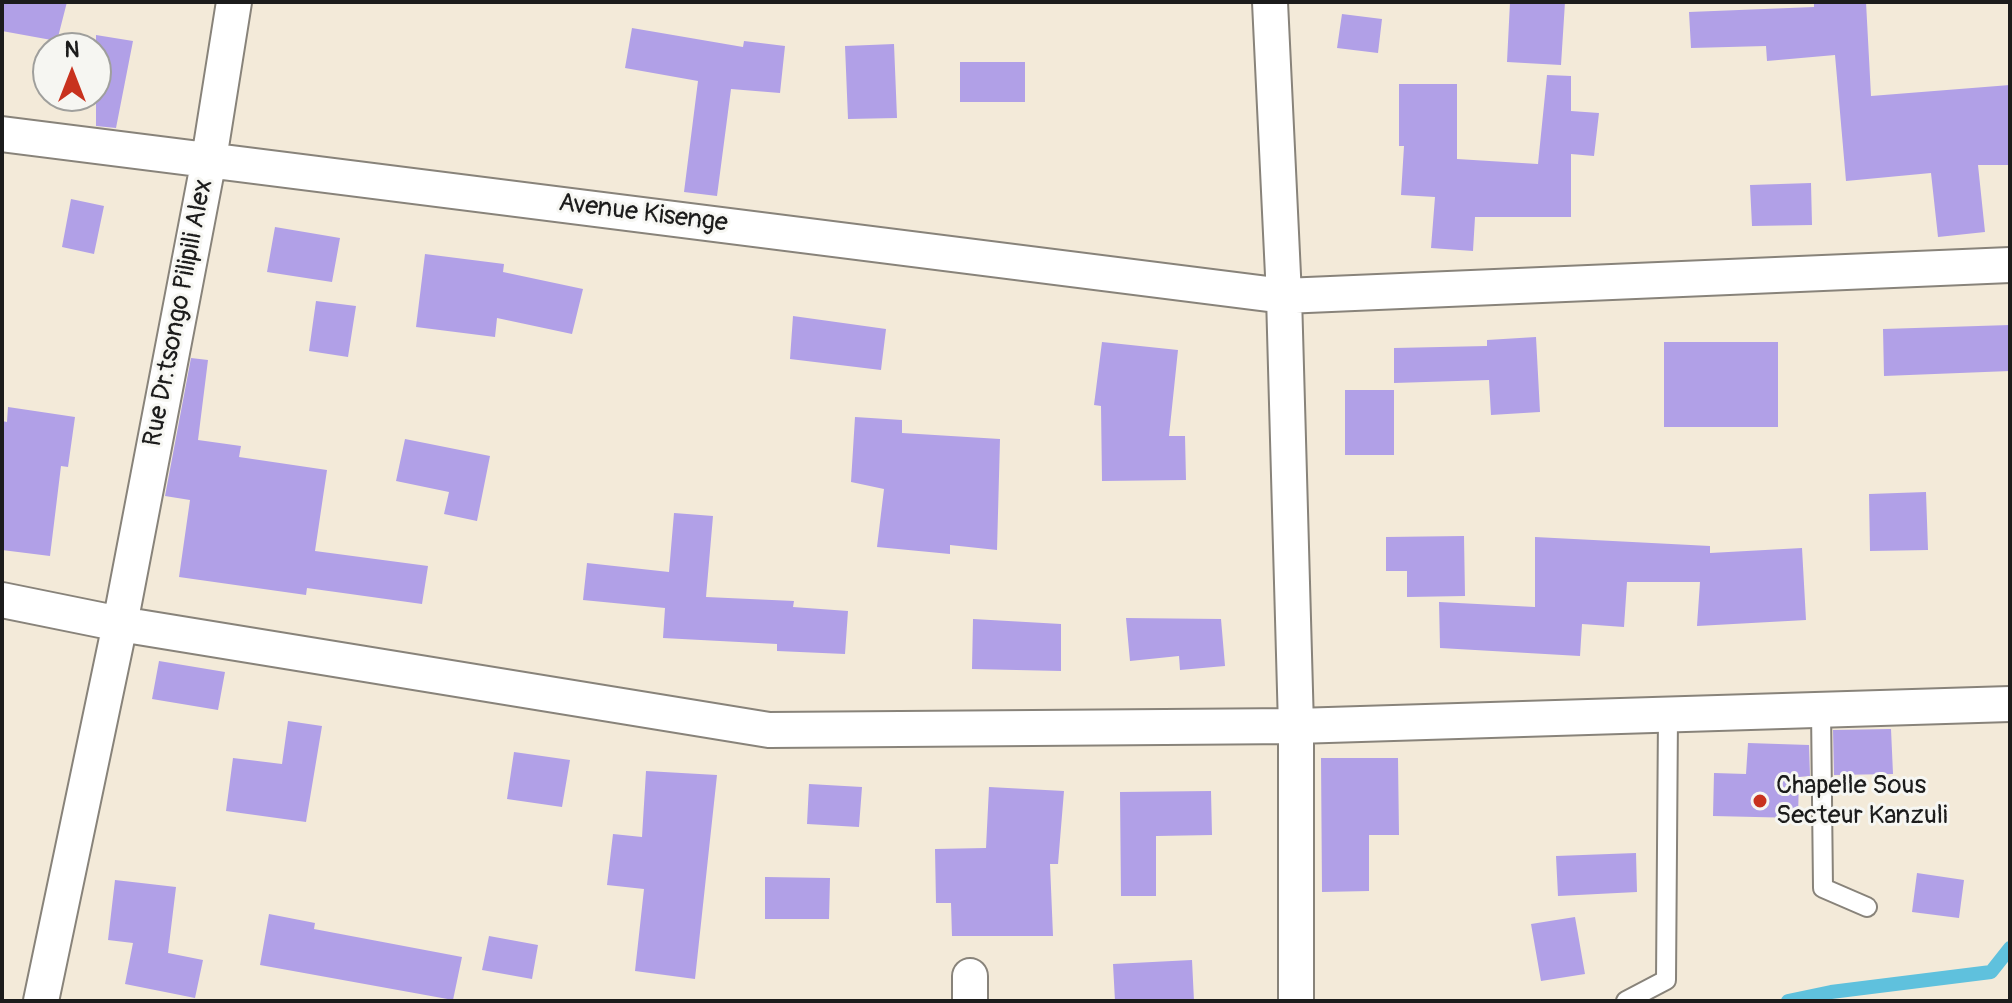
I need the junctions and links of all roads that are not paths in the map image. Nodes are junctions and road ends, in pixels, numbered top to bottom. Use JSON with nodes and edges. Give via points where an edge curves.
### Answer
{"nodes":[{"id":1,"x":234,"y":2,"type":"edge"},
{"id":2,"x":1270,"y":2,"type":"edge"},
{"id":3,"x":2,"y":134,"type":"edge"},
{"id":4,"x":209,"y":159,"type":"junction"},
{"id":5,"x":2010,"y":265,"type":"edge"},
{"id":6,"x":1284,"y":296,"type":"junction"},
{"id":7,"x":2,"y":600,"type":"edge"},
{"id":8,"x":120,"y":624,"type":"junction"},
{"id":9,"x":2010,"y":704,"type":"edge"},
{"id":10,"x":1821,"y":710,"type":"junction"},
{"id":11,"x":1668,"y":715,"type":"junction"},
{"id":12,"x":1296,"y":726,"type":"junction"},
{"id":13,"x":1867,"y":907,"type":"dead end"},
{"id":14,"x":41,"y":1001,"type":"edge"},
{"id":15,"x":1296,"y":1001,"type":"edge"},
{"id":16,"x":1626,"y":1001,"type":"edge"}],
"edges":[{"from":1,"to":4,"type":"street","name":"Rue Dr.tsongo Pilipili Alex"},
{"from":2,"to":6,"type":"street"},
{"from":3,"to":4,"type":"street","name":"Avenue Kisenge"},
{"from":4,"to":6,"type":"street","name":"Avenue Kisenge"},
{"from":4,"to":8,"type":"street","name":"Rue Dr.tsongo Pilipili Alex"},
{"from":5,"to":6,"type":"street","name":"Avenue Kisenge"},
{"from":6,"to":12,"type":"street"},
{"from":7,"to":8,"type":"street"},
{"from":8,"to":12,"type":"street","via":[[769,730]]},
{"from":8,"to":14,"type":"street","name":"Rue Dr.tsongo Pilipili Alex"},
{"from":9,"to":10,"type":"street"},
{"from":10,"to":11,"type":"street"},
{"from":10,"to":13,"type":"lane","via":[[1823,888]]},
{"from":11,"to":12,"type":"street"},
{"from":11,"to":16,"type":"lane","via":[[1666,980]]},
{"from":12,"to":15,"type":"street"}]}
